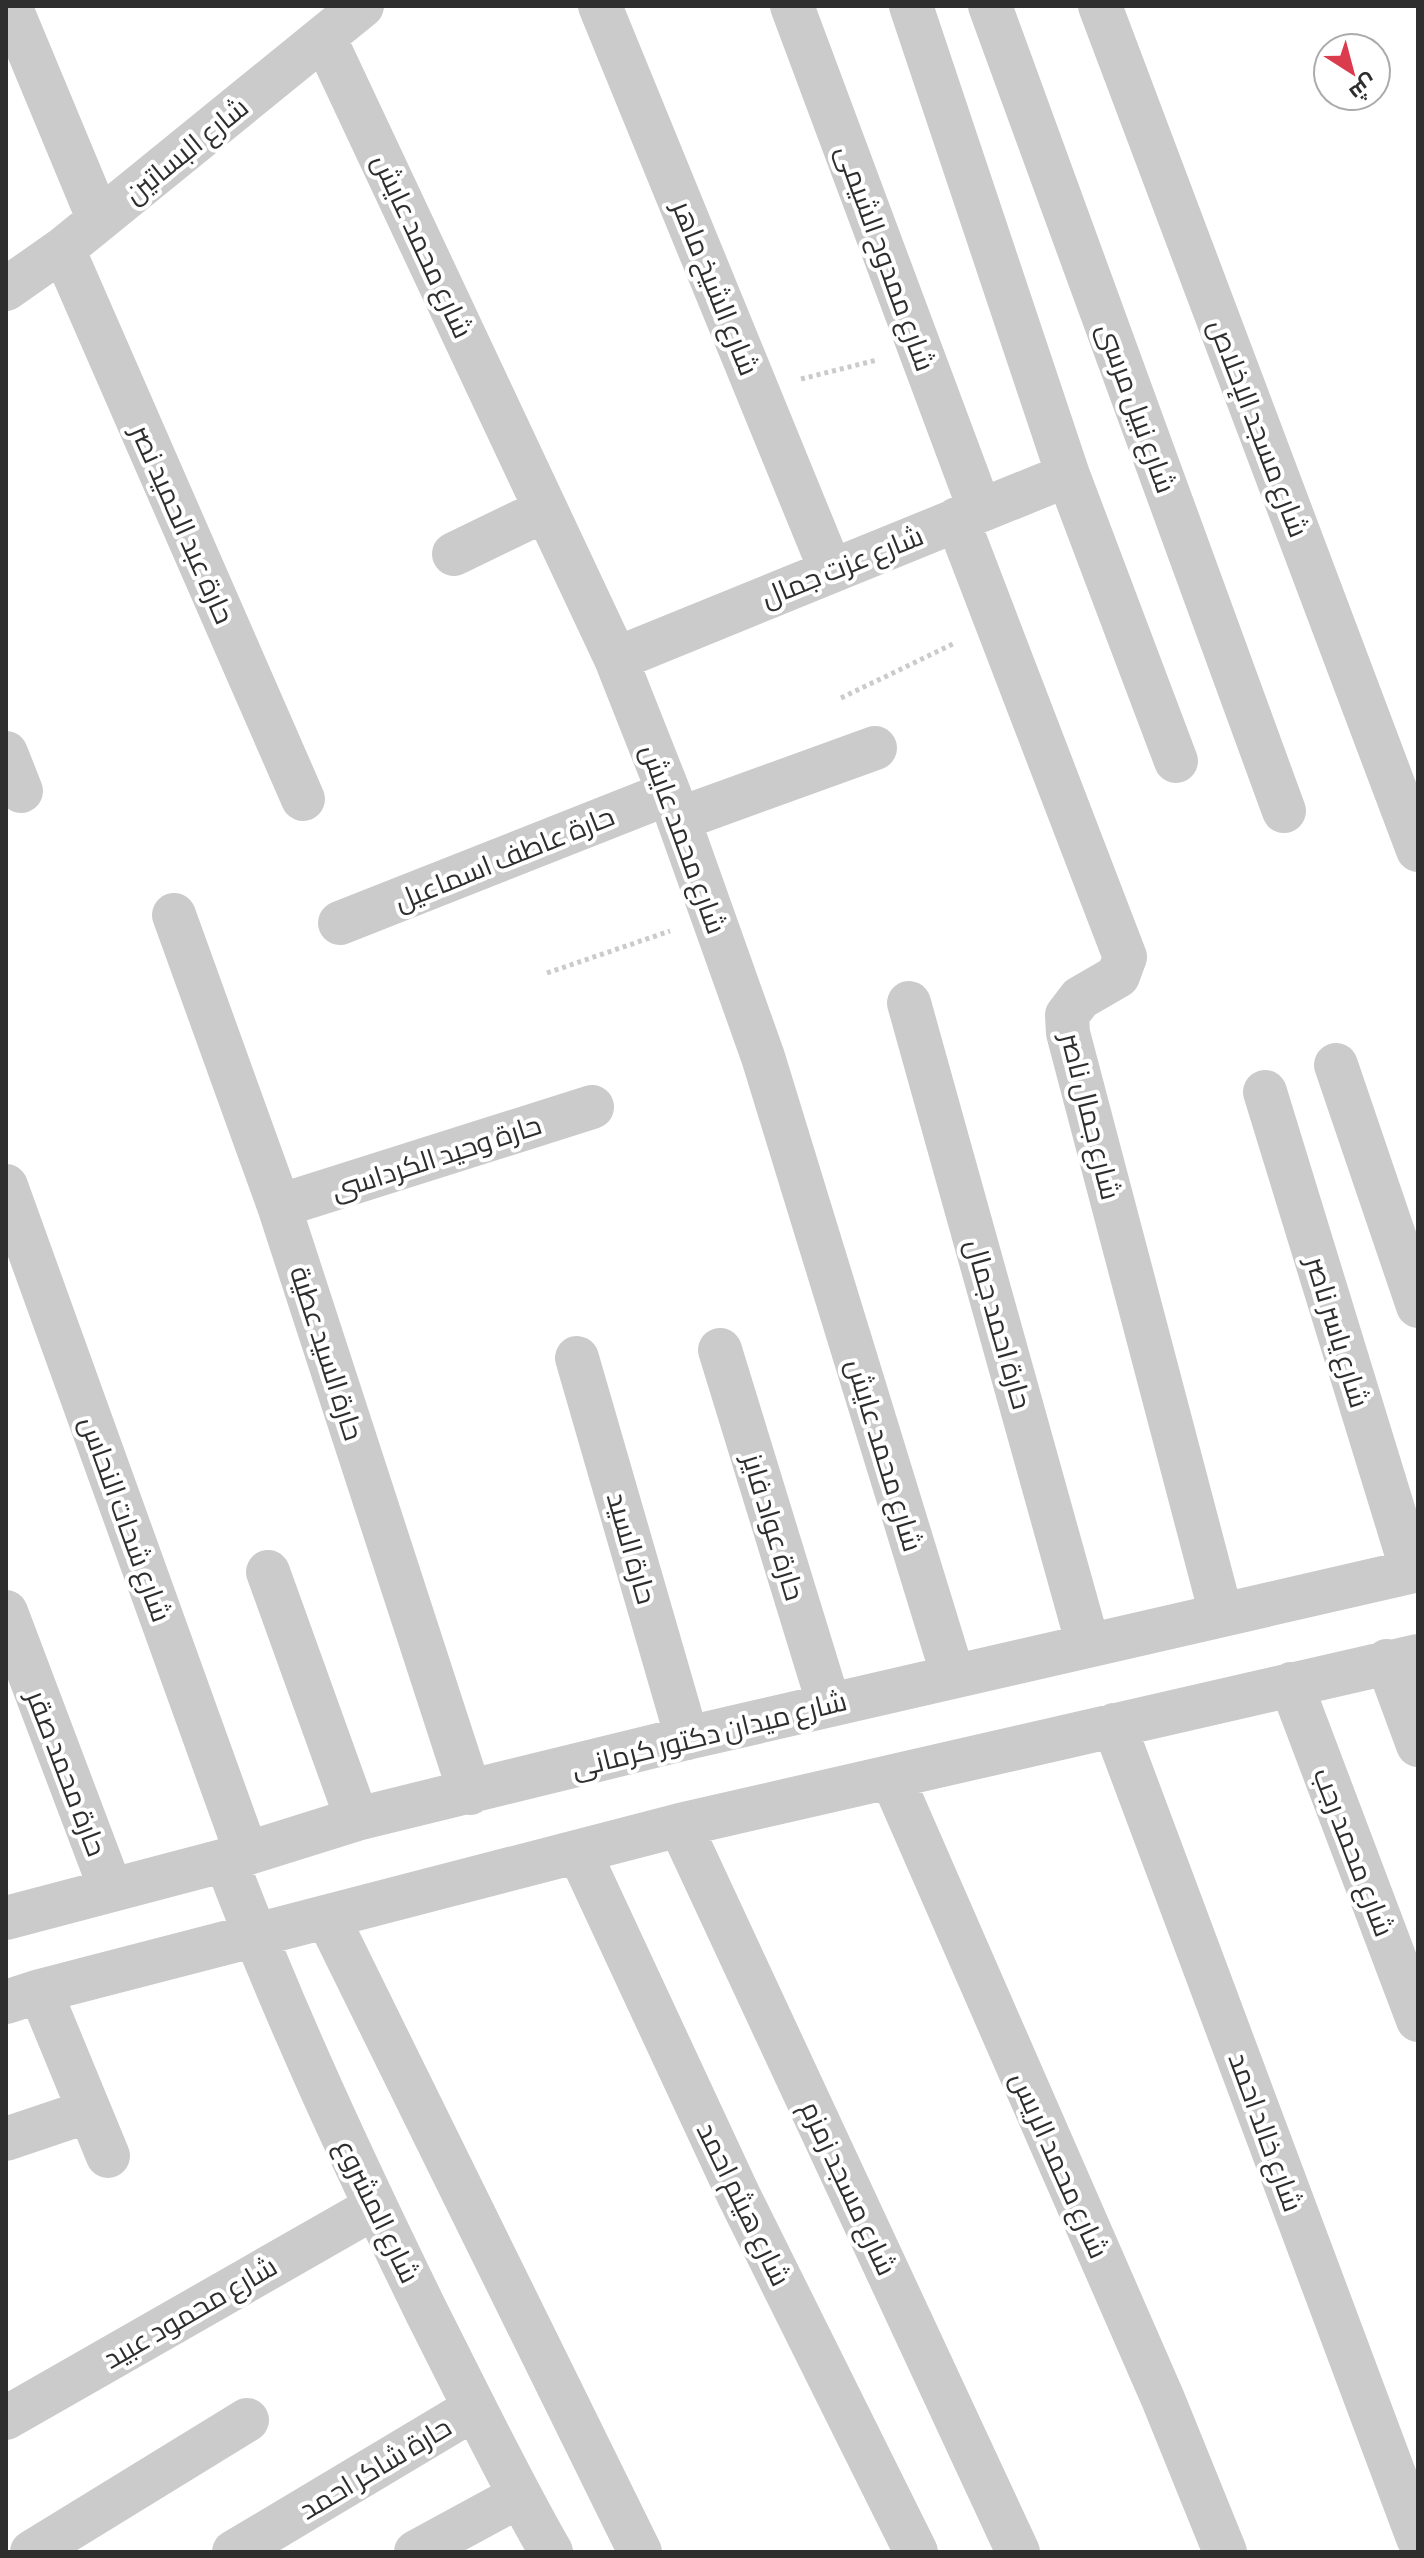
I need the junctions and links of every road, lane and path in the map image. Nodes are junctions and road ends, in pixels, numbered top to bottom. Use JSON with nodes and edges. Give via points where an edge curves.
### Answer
{"nodes":[{"id":1,"x":10,"y":6,"type":"edge"},
{"id":2,"x":362,"y":6,"type":"edge"},
{"id":3,"x":600,"y":6,"type":"edge"},
{"id":4,"x":792,"y":6,"type":"edge"},
{"id":5,"x":911,"y":6,"type":"edge"},
{"id":6,"x":990,"y":6,"type":"edge"},
{"id":7,"x":1100,"y":6,"type":"edge"},
{"id":8,"x":324,"y":37,"type":"junction"},
{"id":9,"x":99,"y":220,"type":"junction"},
{"id":10,"x":63,"y":249,"type":"junction"},
{"id":11,"x":6,"y":289,"type":"edge"},
{"id":12,"x":921,"y":349,"type":"junction"},
{"id":13,"x":757,"y":390,"type":"junction"},
{"id":14,"x":1068,"y":475,"type":"junction"},
{"id":15,"x":545,"y":510,"type":"junction"},
{"id":16,"x":969,"y":515,"type":"junction"},
{"id":17,"x":454,"y":554,"type":"dead end"},
{"id":18,"x":831,"y":571,"type":"junction"},
{"id":19,"x":996,"y":623,"type":"junction"},
{"id":20,"x":616,"y":659,"type":"junction"},
{"id":21,"x":841,"y":698,"type":"dead end"},
{"id":22,"x":875,"y":748,"type":"dead end"},
{"id":23,"x":1176,"y":761,"type":"dead end"},
{"id":24,"x":303,"y":799,"type":"dead end"},
{"id":25,"x":674,"y":806,"type":"junction"},
{"id":26,"x":1284,"y":811,"type":"dead end"},
{"id":27,"x":1418,"y":850,"type":"edge"},
{"id":28,"x":174,"y":915,"type":"dead end"},
{"id":29,"x":713,"y":916,"type":"junction"},
{"id":30,"x":340,"y":923,"type":"dead end"},
{"id":31,"x":547,"y":973,"type":"dead end"},
{"id":32,"x":909,"y":1003,"type":"dead end"},
{"id":33,"x":1336,"y":1065,"type":"dead end"},
{"id":34,"x":1265,"y":1092,"type":"dead end"},
{"id":35,"x":592,"y":1107,"type":"dead end"},
{"id":36,"x":6,"y":1186,"type":"edge"},
{"id":37,"x":279,"y":1206,"type":"junction"},
{"id":38,"x":1418,"y":1306,"type":"edge"},
{"id":39,"x":720,"y":1350,"type":"dead end"},
{"id":40,"x":577,"y":1358,"type":"dead end"},
{"id":41,"x":1415,"y":1570,"type":"edge"},
{"id":42,"x":268,"y":1572,"type":"dead end"},
{"id":43,"x":6,"y":1612,"type":"edge"},
{"id":44,"x":1221,"y":1614,"type":"junction"},
{"id":45,"x":1088,"y":1645,"type":"junction"},
{"id":46,"x":1403,"y":1658,"type":"edge"},
{"id":47,"x":953,"y":1676,"type":"junction"},
{"id":48,"x":1291,"y":1684,"type":"junction"},
{"id":49,"x":829,"y":1705,"type":"junction"},
{"id":50,"x":1114,"y":1725,"type":"junction"},
{"id":51,"x":687,"y":1738,"type":"junction"},
{"id":52,"x":1418,"y":1745,"type":"edge"},
{"id":53,"x":892,"y":1778,"type":"junction"},
{"id":54,"x":470,"y":1793,"type":"junction"},
{"id":55,"x":357,"y":1819,"type":"junction"},
{"id":56,"x":680,"y":1825,"type":"junction"},
{"id":57,"x":579,"y":1852,"type":"junction"},
{"id":58,"x":236,"y":1856,"type":"junction"},
{"id":59,"x":111,"y":1890,"type":"junction"},
{"id":60,"x":6,"y":1918,"type":"edge"},
{"id":61,"x":328,"y":1918,"type":"junction"},
{"id":62,"x":254,"y":1936,"type":"junction"},
{"id":63,"x":23,"y":1996,"type":"edge"},
{"id":64,"x":1418,"y":2020,"type":"edge"},
{"id":65,"x":89,"y":2111,"type":"junction"},
{"id":66,"x":6,"y":2139,"type":"edge"},
{"id":67,"x":108,"y":2156,"type":"dead end"},
{"id":68,"x":375,"y":2207,"type":"junction"},
{"id":69,"x":475,"y":2408,"type":"junction"},
{"id":70,"x":6,"y":2418,"type":"edge"},
{"id":71,"x":247,"y":2420,"type":"dead end"},
{"id":72,"x":519,"y":2496,"type":"junction"},
{"id":73,"x":1418,"y":2538,"type":"edge"},
{"id":74,"x":32,"y":2552,"type":"edge"},
{"id":75,"x":234,"y":2552,"type":"edge"},
{"id":76,"x":416,"y":2552,"type":"edge"},
{"id":77,"x":551,"y":2552,"type":"edge"},
{"id":78,"x":640,"y":2552,"type":"edge"},
{"id":79,"x":916,"y":2552,"type":"edge"},
{"id":80,"x":1018,"y":2552,"type":"edge"},
{"id":81,"x":1225,"y":2552,"type":"edge"}],
"edges":[{"from":1,"to":9,"type":"street"},
{"from":2,"to":8,"type":"street","name":"شارع البساتين"},
{"from":3,"to":13,"type":"street","name":"شارع الشيخ ماهر"},
{"from":4,"to":12,"type":"street","name":"شارع ممدوح الشيمى"},
{"from":5,"to":14,"type":"street"},
{"from":6,"to":26,"type":"street","name":"شارع نبيل مرسى"},
{"from":7,"to":27,"type":"street","name":"شارع مسجد الإخلاص"},
{"from":8,"to":9,"type":"street","name":"شارع البساتين"},
{"from":8,"to":15,"type":"street","name":"شارع محمد عايش"},
{"from":9,"to":10,"type":"street","name":"شارع البساتين"},
{"from":10,"to":11,"type":"street","name":"شارع البساتين"},
{"from":10,"to":24,"type":"street","name":"حارة عبد الحميد نصر"},
{"from":12,"to":13,"type":"path"},
{"from":12,"to":16,"type":"street","name":"شارع ممدوح الشيمى"},
{"from":13,"to":18,"type":"street","name":"شارع الشيخ ماهر"},
{"from":14,"to":16,"type":"street","name":"شارع عزت جمال"},
{"from":14,"to":23,"type":"street"},
{"from":15,"to":17,"type":"street"},
{"from":15,"to":20,"type":"street","name":"شارع محمد عايش"},
{"from":16,"to":18,"type":"street","name":"شارع عزت جمال"},
{"from":16,"to":19,"type":"street","name":"شارع جمال ناصر"},
{"from":18,"to":20,"type":"street","name":"شارع عزت جمال"},
{"from":19,"to":21,"type":"path"},
{"from":19,"to":44,"type":"street","name":"شارع جمال ناصر","via":[[1125,957],[1118,976],[1080,998],[1067,1015],[1068,1033]]},
{"from":20,"to":25,"type":"street","name":"شارع محمد عايش"},
{"from":22,"to":25,"type":"street","name":"حارة عاطف اسماعيل"},
{"from":25,"to":29,"type":"street","name":"شارع محمد عايش"},
{"from":25,"to":30,"type":"street","name":"حارة عاطف اسماعيل"},
{"from":28,"to":37,"type":"street","name":"حارة السيد عطية"},
{"from":29,"to":31,"type":"path"},
{"from":29,"to":47,"type":"street","name":"شارع محمد عايش","via":[[763,1057]]},
{"from":32,"to":45,"type":"street","name":"حارة احمد جمال"},
{"from":33,"to":38,"type":"street"},
{"from":34,"to":41,"type":"street","name":"شارع ياسر ناصر"},
{"from":35,"to":37,"type":"street","name":"حارة وحيد الكرداسى"},
{"from":36,"to":58,"type":"street","name":"شارع شحات النحاس"},
{"from":37,"to":54,"type":"street","name":"حارة السيد عطية"},
{"from":39,"to":49,"type":"street","name":"حارة عواد فايز"},
{"from":40,"to":51,"type":"street","name":"حارة السيد"},
{"from":41,"to":44,"type":"street","name":"شارع ميدان دكتور كرمانى"},
{"from":42,"to":55,"type":"street"},
{"from":43,"to":59,"type":"street","name":"حارة محمد صقر"},
{"from":44,"to":45,"type":"street","name":"شارع ميدان دكتور كرمانى"},
{"from":45,"to":47,"type":"street","name":"شارع ميدان دكتور كرمانى"},
{"from":46,"to":48,"type":"street"},
{"from":46,"to":52,"type":"street"},
{"from":47,"to":49,"type":"street","name":"شارع ميدان دكتور كرمانى"},
{"from":48,"to":50,"type":"street"},
{"from":48,"to":64,"type":"street","name":"شارع محمد رجب"},
{"from":49,"to":51,"type":"street","name":"شارع ميدان دكتور كرمانى"},
{"from":50,"to":53,"type":"street"},
{"from":50,"to":73,"type":"street","name":"شارع خالد احمد"},
{"from":51,"to":54,"type":"street","name":"شارع ميدان دكتور كرمانى"},
{"from":53,"to":56,"type":"street"},
{"from":53,"to":81,"type":"street","name":"شارع محمد الريس"},
{"from":54,"to":55,"type":"street","name":"شارع ميدان دكتور كرمانى"},
{"from":55,"to":58,"type":"street","name":"شارع ميدان دكتور كرمانى"},
{"from":56,"to":57,"type":"street"},
{"from":56,"to":80,"type":"street","name":"شارع مسجد زمزم"},
{"from":57,"to":61,"type":"street"},
{"from":57,"to":79,"type":"street","name":"شارع هيثم احمد","via":[[739,2196]]},
{"from":58,"to":59,"type":"street","name":"شارع ميدان دكتور كرمانى"},
{"from":58,"to":62,"type":"street","name":"شارع المشروع"},
{"from":59,"to":60,"type":"street","name":"شارع ميدان دكتور كرمانى"},
{"from":61,"to":62,"type":"street"},
{"from":61,"to":78,"type":"street"},
{"from":62,"to":63,"type":"street"},
{"from":62,"to":68,"type":"street","name":"شارع المشروع"},
{"from":63,"to":65,"type":"street"},
{"from":65,"to":66,"type":"street"},
{"from":65,"to":67,"type":"street"},
{"from":68,"to":69,"type":"street","name":"شارع المشروع"},
{"from":68,"to":70,"type":"street","name":"شارع محمود عبيد"},
{"from":69,"to":72,"type":"street","name":"شارع المشروع"},
{"from":69,"to":75,"type":"street","name":"حارة شاكر احمد"},
{"from":71,"to":74,"type":"street"},
{"from":72,"to":76,"type":"street"},
{"from":72,"to":77,"type":"street","name":"شارع المشروع"}]}
